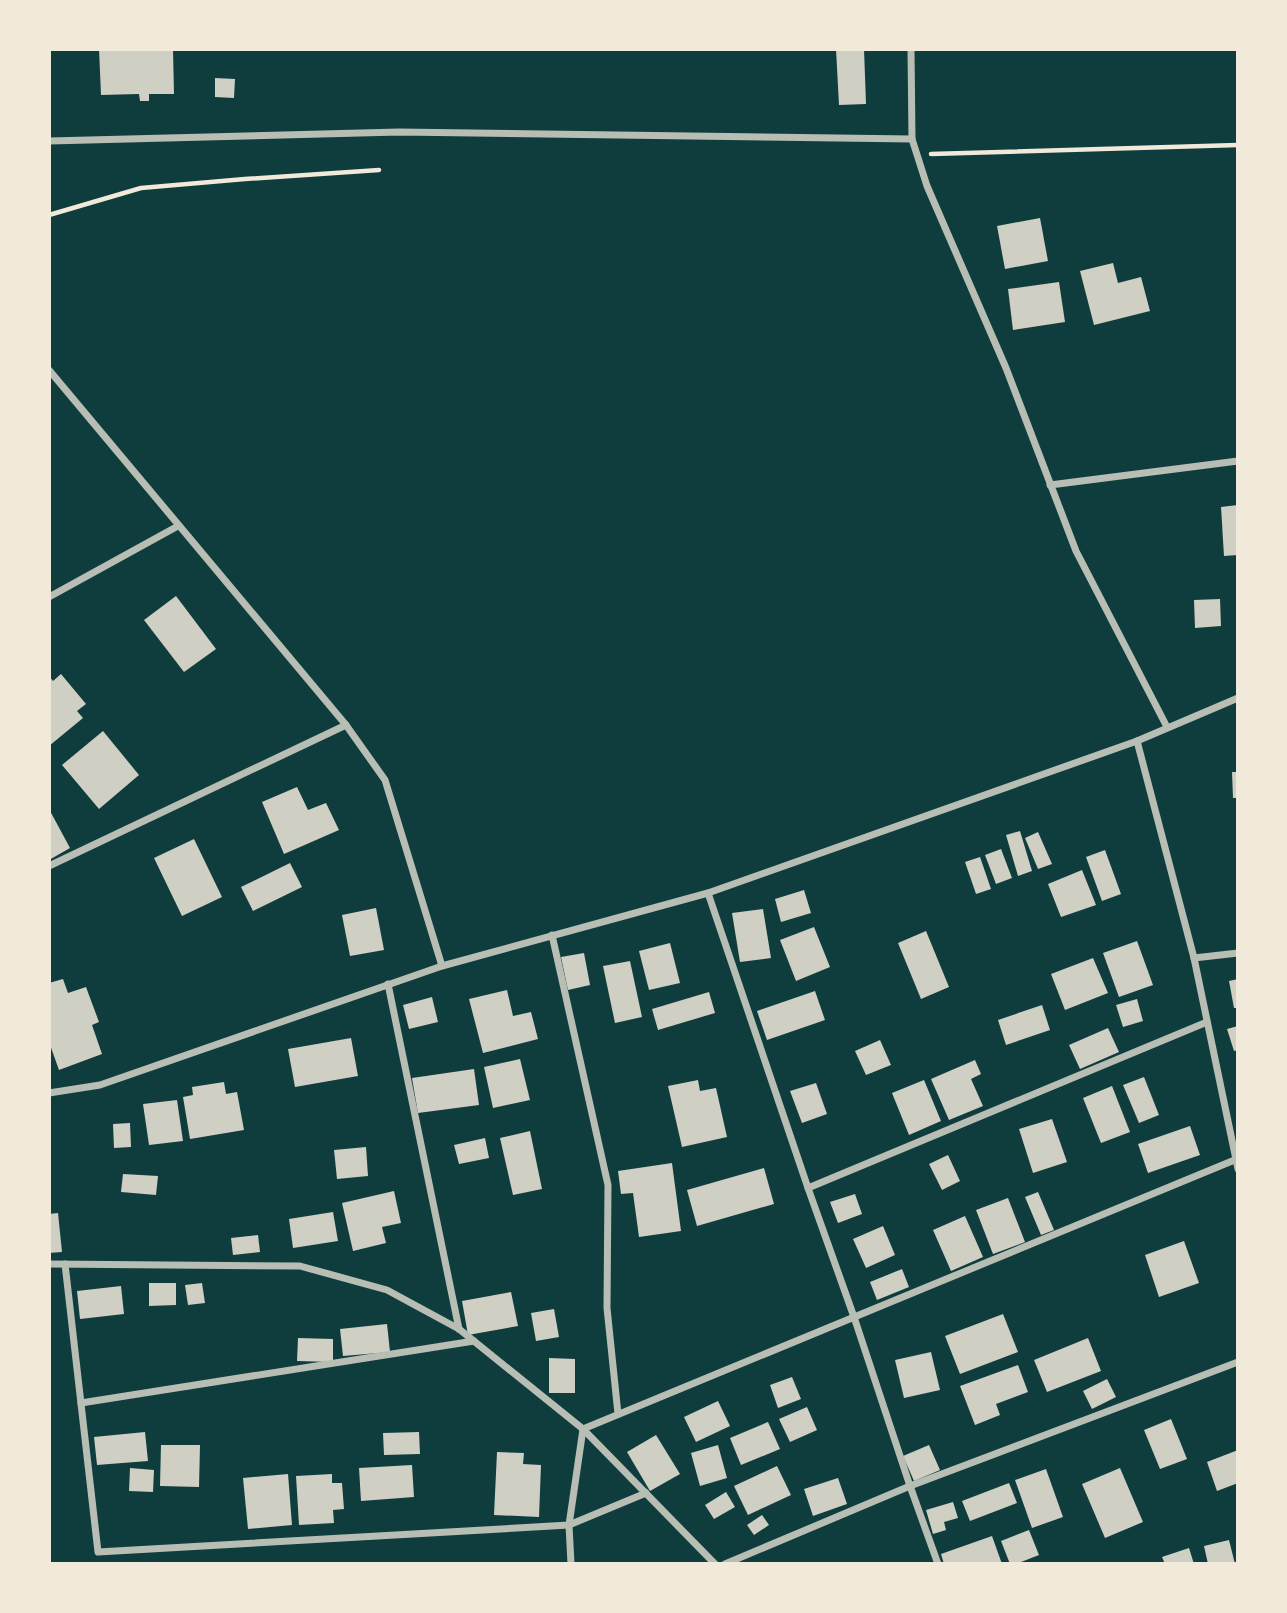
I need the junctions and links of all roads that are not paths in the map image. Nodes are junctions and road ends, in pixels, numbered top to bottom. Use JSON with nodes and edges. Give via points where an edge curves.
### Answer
{"nodes":[{"id":1,"x":911,"y":49,"type":"edge"},
{"id":2,"x":912,"y":139,"type":"junction"},
{"id":3,"x":49,"y":141,"type":"edge"},
{"id":4,"x":49,"y":370,"type":"edge"},
{"id":5,"x":1238,"y":460,"type":"edge"},
{"id":6,"x":1050,"y":485,"type":"junction"},
{"id":7,"x":178,"y":526,"type":"junction"},
{"id":8,"x":49,"y":597,"type":"edge"},
{"id":9,"x":1238,"y":698,"type":"edge"},
{"id":10,"x":346,"y":725,"type":"junction"},
{"id":11,"x":1167,"y":727,"type":"junction"},
{"id":12,"x":1137,"y":741,"type":"junction"},
{"id":13,"x":49,"y":866,"type":"edge"},
{"id":14,"x":708,"y":893,"type":"junction"},
{"id":15,"x":552,"y":935,"type":"junction"},
{"id":16,"x":1238,"y":953,"type":"edge"},
{"id":17,"x":1194,"y":958,"type":"junction"},
{"id":18,"x":442,"y":966,"type":"junction"},
{"id":19,"x":388,"y":984,"type":"junction"},
{"id":20,"x":1207,"y":1022,"type":"junction"},
{"id":21,"x":49,"y":1093,"type":"edge"},
{"id":22,"x":1237,"y":1159,"type":"edge"},
{"id":23,"x":1238,"y":1169,"type":"edge"},
{"id":24,"x":808,"y":1188,"type":"junction"},
{"id":25,"x":49,"y":1264,"type":"edge"},
{"id":26,"x":65,"y":1264,"type":"junction"},
{"id":27,"x":854,"y":1317,"type":"junction"},
{"id":28,"x":458,"y":1329,"type":"junction"},
{"id":29,"x":474,"y":1341,"type":"junction"},
{"id":30,"x":1238,"y":1362,"type":"edge"},
{"id":31,"x":81,"y":1403,"type":"junction"},
{"id":32,"x":618,"y":1414,"type":"junction"},
{"id":33,"x":583,"y":1429,"type":"junction"},
{"id":34,"x":910,"y":1486,"type":"junction"},
{"id":35,"x":646,"y":1493,"type":"junction"},
{"id":36,"x":569,"y":1525,"type":"junction"},
{"id":37,"x":571,"y":1564,"type":"edge"},
{"id":38,"x":715,"y":1564,"type":"edge"},
{"id":39,"x":725,"y":1564,"type":"edge"},
{"id":40,"x":938,"y":1564,"type":"edge"}],
"edges":[{"from":1,"to":2,"type":"street"},
{"from":2,"to":3,"type":"street","via":[[399,132]]},
{"from":2,"to":6,"type":"street"},
{"from":4,"to":7,"type":"street"},
{"from":5,"to":6,"type":"street"},
{"from":6,"to":11,"type":"street","via":[[1076,551]]},
{"from":7,"to":8,"type":"street"},
{"from":7,"to":10,"type":"street"},
{"from":9,"to":11,"type":"street"},
{"from":10,"to":13,"type":"street"},
{"from":10,"to":18,"type":"street","via":[[385,780]]},
{"from":11,"to":12,"type":"street"},
{"from":12,"to":14,"type":"street"},
{"from":12,"to":17,"type":"street"},
{"from":14,"to":15,"type":"street"},
{"from":14,"to":24,"type":"street"},
{"from":15,"to":18,"type":"street"},
{"from":15,"to":32,"type":"street","via":[[608,1185],[607,1308]]},
{"from":16,"to":17,"type":"street"},
{"from":17,"to":20,"type":"street"},
{"from":18,"to":19,"type":"street"},
{"from":19,"to":21,"type":"street","via":[[100,1085]]},
{"from":19,"to":28,"type":"street"},
{"from":20,"to":22,"type":"street"},
{"from":20,"to":24,"type":"street"},
{"from":22,"to":23,"type":"street"},
{"from":22,"to":27,"type":"street"},
{"from":24,"to":27,"type":"street"},
{"from":25,"to":26,"type":"street"},
{"from":26,"to":28,"type":"street","via":[[300,1266],[387,1290]]},
{"from":26,"to":31,"type":"street"},
{"from":27,"to":32,"type":"street"},
{"from":27,"to":34,"type":"street"},
{"from":28,"to":29,"type":"street"},
{"from":29,"to":31,"type":"street"},
{"from":29,"to":33,"type":"street"},
{"from":30,"to":34,"type":"street"},
{"from":31,"to":36,"type":"street","via":[[98,1552]]},
{"from":32,"to":33,"type":"street"},
{"from":33,"to":35,"type":"street"},
{"from":33,"to":36,"type":"street"},
{"from":34,"to":39,"type":"street"},
{"from":34,"to":40,"type":"street"},
{"from":35,"to":36,"type":"street"},
{"from":35,"to":38,"type":"street"},
{"from":36,"to":37,"type":"street"}]}
